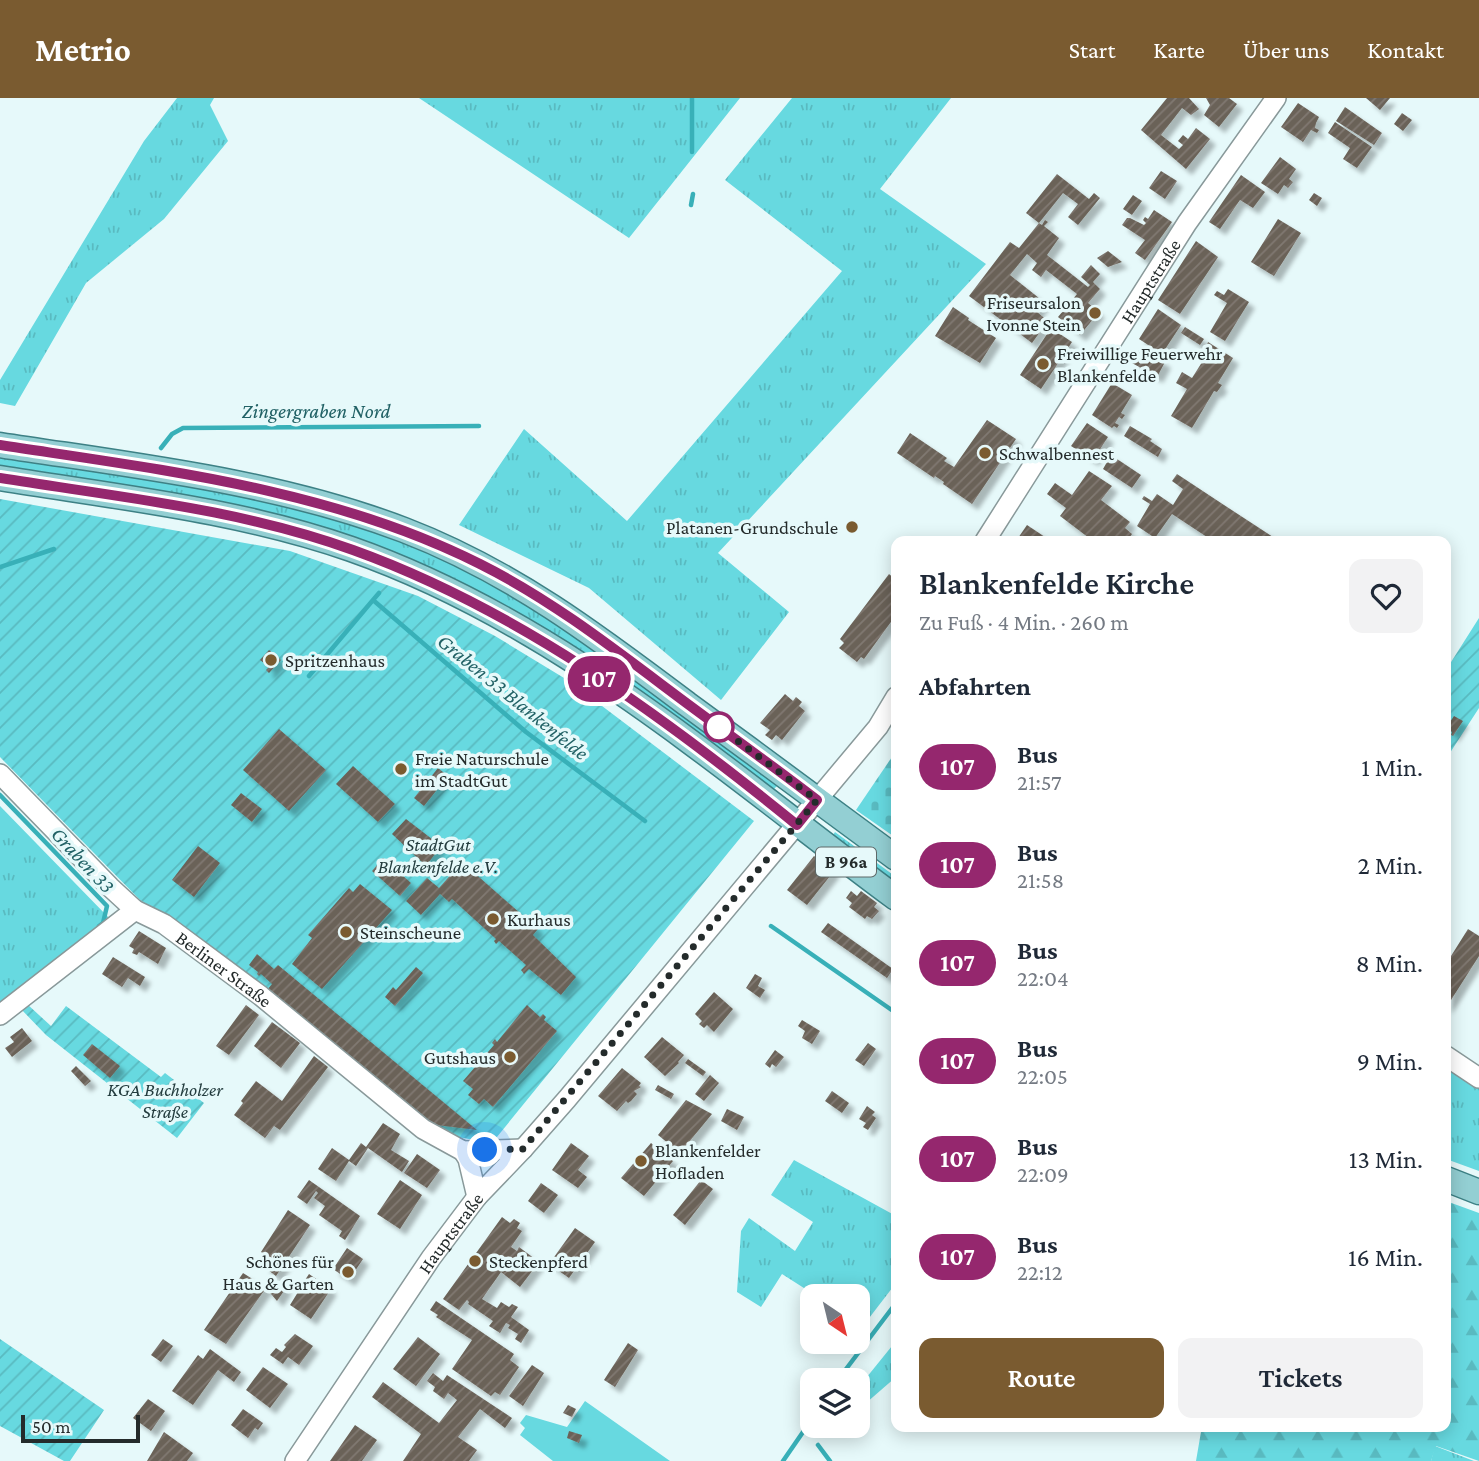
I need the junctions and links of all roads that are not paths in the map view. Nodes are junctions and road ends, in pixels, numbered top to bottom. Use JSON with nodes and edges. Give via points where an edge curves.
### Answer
{"nodes":[{"id":1,"x":1276,"y":98,"type":"edge"},
{"id":2,"x":0,"y":444,"type":"edge"},
{"id":3,"x":0,"y":478,"type":"edge"},
{"id":4,"x":988,"y":536,"type":"edge"},
{"id":5,"x":891,"y":708,"type":"edge"},
{"id":6,"x":0,"y":774,"type":"edge"},
{"id":7,"x":817,"y":800,"type":"junction"},
{"id":8,"x":797,"y":825,"type":"junction"},
{"id":9,"x":891,"y":854,"type":"edge"},
{"id":10,"x":891,"y":894,"type":"edge"},
{"id":11,"x":135,"y":909,"type":"junction"},
{"id":12,"x":0,"y":1015,"type":"edge"},
{"id":13,"x":1451,"y":1059,"type":"edge"},
{"id":14,"x":1479,"y":1077,"type":"edge"},
{"id":15,"x":523,"y":1149,"type":"junction"},
{"id":16,"x":463,"y":1151,"type":"junction"},
{"id":17,"x":1451,"y":1182,"type":"edge"},
{"id":18,"x":1479,"y":1192,"type":"edge"},
{"id":19,"x":477,"y":1197,"type":"junction"},
{"id":20,"x":295,"y":1461,"type":"edge"}],
"edges":[{"from":1,"to":4,"type":"street","name":"Hauptstraße","via":[[1187,223]]},
{"from":2,"to":7,"type":"main road","number":"B 96a","via":[[264,489],[334,507],[438,545],[480,564],[598,636]]},
{"from":3,"to":8,"type":"main road","number":"B 96a","via":[[188,508],[299,533],[425,579],[495,614],[580,666],[664,723]]},
{"from":5,"to":7,"type":"street","name":"Hauptstraße"},
{"from":6,"to":11,"type":"street","name":"Berliner Straße"},
{"from":7,"to":8,"type":"street","name":"Hauptstraße"},
{"from":7,"to":9,"type":"main road","number":"B 96a"},
{"from":8,"to":10,"type":"main road","number":"B 96a"},
{"from":8,"to":15,"type":"street","name":"Hauptstraße"},
{"from":11,"to":12,"type":"street"},
{"from":11,"to":16,"type":"street","name":"Berliner Straße","via":[[164,924],[261,996],[423,1129]]},
{"from":13,"to":14,"type":"street"},
{"from":15,"to":16,"type":"street"},
{"from":15,"to":19,"type":"street","name":"Hauptstraße"},
{"from":16,"to":19,"type":"street"},
{"from":17,"to":18,"type":"main road"},
{"from":19,"to":20,"type":"street","name":"Hauptstraße"}]}
